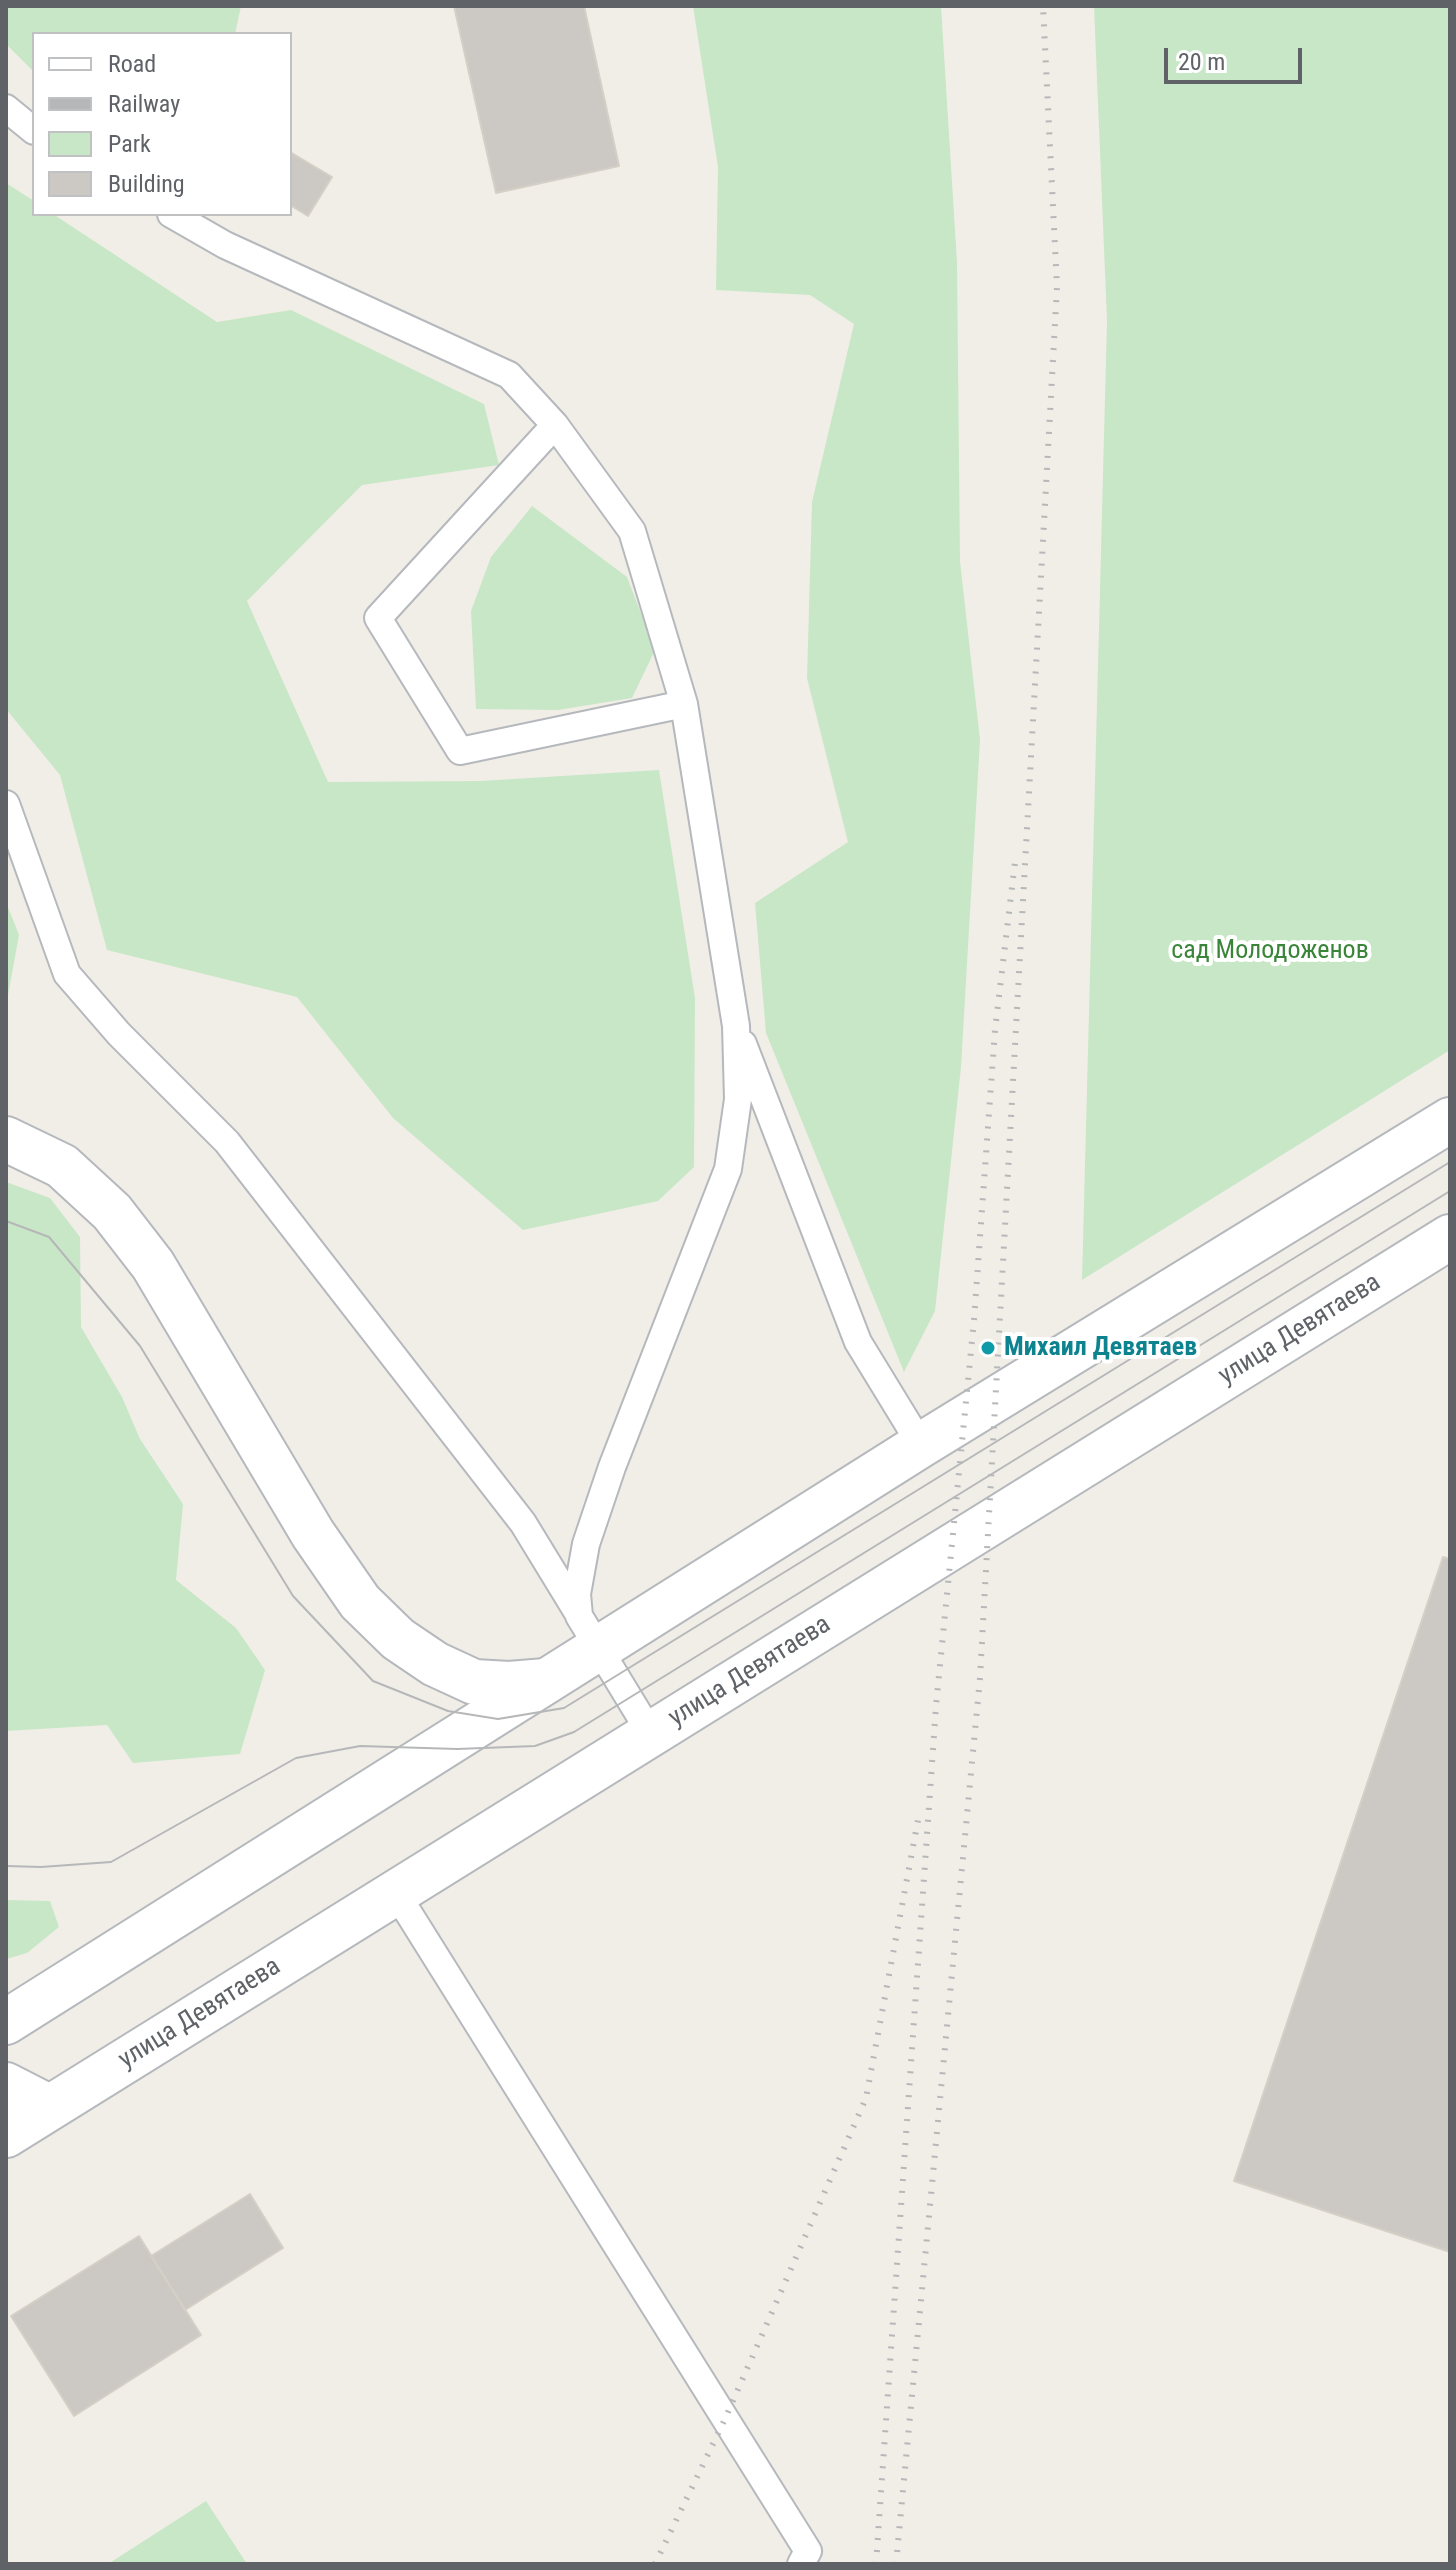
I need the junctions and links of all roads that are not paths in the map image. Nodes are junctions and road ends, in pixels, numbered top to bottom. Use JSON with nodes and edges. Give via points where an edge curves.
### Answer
{"nodes":[{"id":1,"x":6,"y":108,"type":"edge"},
{"id":2,"x":32,"y":129,"type":"edge"},
{"id":3,"x":174,"y":216,"type":"edge"},
{"id":4,"x":555,"y":425,"type":"junction"},
{"id":5,"x":684,"y":704,"type":"junction"},
{"id":6,"x":6,"y":804,"type":"edge"},
{"id":7,"x":736,"y":1026,"type":"junction"},
{"id":8,"x":1450,"y":1120,"type":"edge"},
{"id":9,"x":6,"y":1139,"type":"edge"},
{"id":10,"x":1450,"y":1237,"type":"edge"},
{"id":11,"x":921,"y":1445,"type":"junction"},
{"id":12,"x":588,"y":1633,"type":"junction"},
{"id":13,"x":546,"y":1681,"type":"junction"},
{"id":14,"x":651,"y":1734,"type":"junction"},
{"id":15,"x":396,"y":1893,"type":"junction"},
{"id":16,"x":6,"y":2022,"type":"edge"},
{"id":17,"x":6,"y":2085,"type":"edge"},
{"id":18,"x":49,"y":2107,"type":"junction"},
{"id":19,"x":6,"y":2135,"type":"edge"},
{"id":20,"x":801,"y":2564,"type":"edge"}],
"edges":[{"from":1,"to":2,"type":"lane"},
{"from":3,"to":4,"type":"lane","via":[[225,245],[509,375]]},
{"from":4,"to":5,"type":"lane","via":[[632,531]]},
{"from":4,"to":5,"type":"lane","via":[[378,618],[460,751]]},
{"from":5,"to":7,"type":"lane"},
{"from":6,"to":12,"type":"lane","via":[[67,974],[227,1142],[523,1523]]},
{"from":7,"to":11,"type":"lane","via":[[858,1342]]},
{"from":7,"to":12,"type":"lane","via":[[738,1099],[728,1169],[591,1531],[577,1594]]},
{"from":8,"to":11,"type":"street"},
{"from":9,"to":13,"type":"street","via":[[62,1166],[112,1212],[153,1265],[313,1534],[360,1602],[398,1639],[474,1682]]},
{"from":10,"to":14,"type":"street","name":"улица Девятаева"},
{"from":11,"to":12,"type":"street"},
{"from":12,"to":13,"type":"street"},
{"from":12,"to":14,"type":"lane"},
{"from":13,"to":16,"type":"street"},
{"from":14,"to":15,"type":"street","name":"улица Девятаева"},
{"from":15,"to":18,"type":"street","name":"улица Девятаева"},
{"from":15,"to":20,"type":"lane","via":[[808,2551]]},
{"from":17,"to":18,"type":"street"},
{"from":18,"to":19,"type":"street","name":"улица Девятаева"}]}
